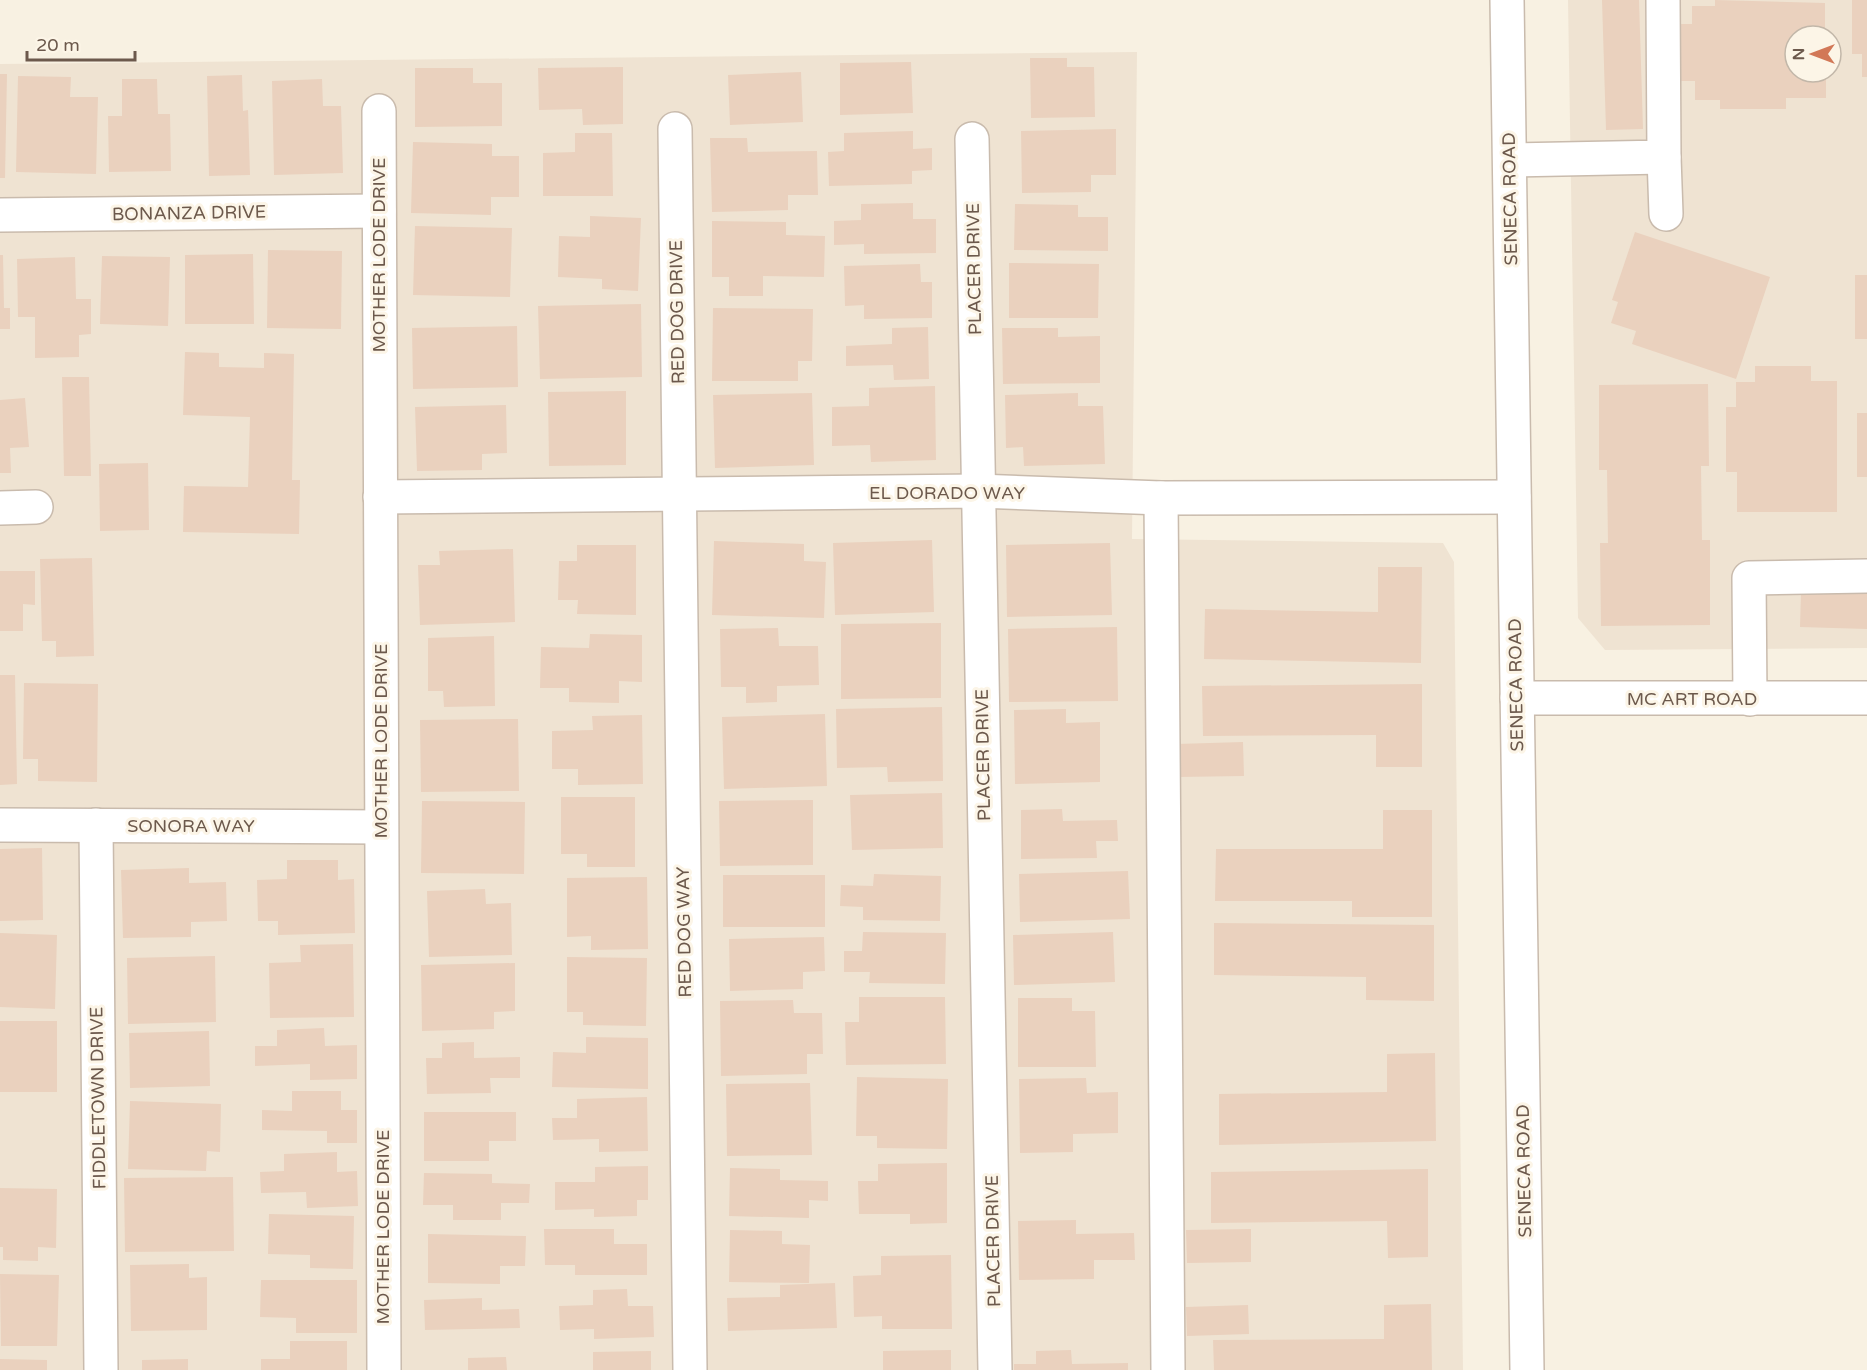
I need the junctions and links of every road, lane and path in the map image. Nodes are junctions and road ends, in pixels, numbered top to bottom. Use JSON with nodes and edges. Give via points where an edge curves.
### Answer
{"nodes":[{"id":1,"x":1507,"y":0,"type":"edge"},
{"id":2,"x":1663,"y":0,"type":"edge"},
{"id":3,"x":379,"y":111,"type":"dead end"},
{"id":4,"x":675,"y":129,"type":"dead end"},
{"id":5,"x":972,"y":139,"type":"dead end"},
{"id":6,"x":1664,"y":157,"type":"junction"},
{"id":7,"x":1510,"y":160,"type":"junction"},
{"id":8,"x":379,"y":212,"type":"junction"},
{"id":9,"x":1666,"y":214,"type":"dead end"},
{"id":10,"x":0,"y":215,"type":"edge"},
{"id":11,"x":978,"y":491,"type":"junction"},
{"id":12,"x":679,"y":494,"type":"junction"},
{"id":13,"x":380,"y":497,"type":"junction"},
{"id":14,"x":1514,"y":497,"type":"junction"},
{"id":15,"x":1161,"y":498,"type":"junction"},
{"id":16,"x":0,"y":507,"type":"edge"},
{"id":17,"x":36,"y":507,"type":"dead end"},
{"id":18,"x":1867,"y":576,"type":"edge"},
{"id":19,"x":1517,"y":698,"type":"junction"},
{"id":20,"x":1867,"y":698,"type":"edge"},
{"id":21,"x":1750,"y":699,"type":"junction"},
{"id":22,"x":0,"y":825,"type":"edge"},
{"id":23,"x":96,"y":825,"type":"junction"},
{"id":24,"x":381,"y":827,"type":"junction"},
{"id":25,"x":101,"y":1370,"type":"edge"},
{"id":26,"x":384,"y":1370,"type":"edge"},
{"id":27,"x":690,"y":1370,"type":"edge"},
{"id":28,"x":995,"y":1370,"type":"edge"},
{"id":29,"x":1168,"y":1370,"type":"edge"},
{"id":30,"x":1527,"y":1370,"type":"edge"}],
"edges":[{"from":1,"to":7,"type":"street","name":"SENECA ROAD"},
{"from":2,"to":6,"type":"street"},
{"from":3,"to":8,"type":"street","name":"MOTHER LODE DRIVE"},
{"from":4,"to":12,"type":"street","name":"RED DOG DRIVE"},
{"from":5,"to":11,"type":"street","name":"PLACER DRIVE"},
{"from":6,"to":7,"type":"street"},
{"from":6,"to":9,"type":"street"},
{"from":7,"to":14,"type":"street","name":"SENECA ROAD"},
{"from":8,"to":10,"type":"street","name":"BONANZA DRIVE"},
{"from":8,"to":13,"type":"street","name":"MOTHER LODE DRIVE"},
{"from":11,"to":12,"type":"street","name":"EL DORADO WAY"},
{"from":11,"to":15,"type":"street","name":"EL DORADO WAY"},
{"from":11,"to":28,"type":"street","name":"PLACER DRIVE"},
{"from":12,"to":13,"type":"street","name":"EL DORADO WAY"},
{"from":12,"to":27,"type":"street","name":"RED DOG WAY"},
{"from":13,"to":24,"type":"street","name":"MOTHER LODE DRIVE"},
{"from":14,"to":15,"type":"street","name":"EL DORADO WAY"},
{"from":14,"to":19,"type":"street","name":"SENECA ROAD"},
{"from":15,"to":29,"type":"street"},
{"from":16,"to":17,"type":"street"},
{"from":18,"to":21,"type":"street","via":[[1749,578]]},
{"from":19,"to":21,"type":"street","name":"MC ART ROAD"},
{"from":19,"to":30,"type":"street","name":"SENECA ROAD"},
{"from":20,"to":21,"type":"street","name":"MC ART ROAD"},
{"from":22,"to":23,"type":"street","name":"SONORA WAY"},
{"from":23,"to":24,"type":"street","name":"SONORA WAY"},
{"from":23,"to":25,"type":"street","name":"FIDDLETOWN DRIVE"},
{"from":24,"to":26,"type":"street","name":"MOTHER LODE DRIVE"}]}
